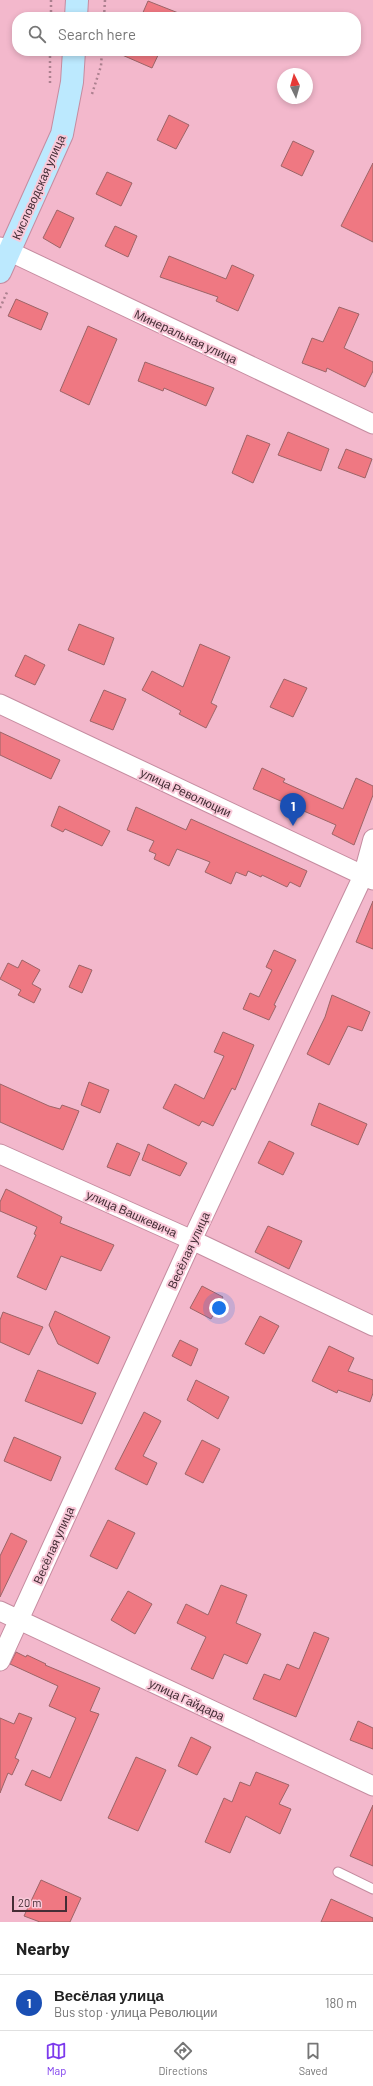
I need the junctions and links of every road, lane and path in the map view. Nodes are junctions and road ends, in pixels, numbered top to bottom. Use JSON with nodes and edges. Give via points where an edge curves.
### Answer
{"nodes":[{"id":1,"x":51,"y":0,"type":"edge"},
{"id":2,"x":78,"y":0,"type":"edge"},
{"id":3,"x":105,"y":0,"type":"edge"},
{"id":4,"x":51,"y":12,"type":"edge"},
{"id":5,"x":77,"y":12,"type":"edge"},
{"id":6,"x":104,"y":12,"type":"edge"},
{"id":7,"x":74,"y":56,"type":"edge"},
{"id":8,"x":5,"y":249,"type":"edge"},
{"id":9,"x":0,"y":272,"type":"edge"},
{"id":10,"x":373,"y":424,"type":"edge"},
{"id":11,"x":0,"y":704,"type":"edge"},
{"id":12,"x":373,"y":839,"type":"edge"},
{"id":13,"x":368,"y":878,"type":"edge"},
{"id":14,"x":0,"y":1154,"type":"edge"},
{"id":15,"x":192,"y":1240,"type":"junction"},
{"id":16,"x":373,"y":1326,"type":"edge"},
{"id":17,"x":0,"y":1611,"type":"edge"},
{"id":18,"x":19,"y":1620,"type":"junction"},
{"id":19,"x":0,"y":1660,"type":"edge"},
{"id":20,"x":373,"y":1786,"type":"edge"},
{"id":21,"x":338,"y":1872,"type":"dead end"},
{"id":22,"x":373,"y":1889,"type":"edge"}],
"edges":[{"from":1,"to":4,"type":"path"},
{"from":2,"to":5,"type":"main road"},
{"from":3,"to":6,"type":"path"},
{"from":7,"to":8,"type":"main road","name":"Кисловодская улица","via":[[72,82],[62,134]]},
{"from":8,"to":9,"type":"main road","name":"Кисловодская улица"},
{"from":8,"to":10,"type":"street","name":"Минеральная улица"},
{"from":11,"to":13,"type":"street","name":"улица Революции"},
{"from":12,"to":13,"type":"street","name":"Весёлая улица"},
{"from":13,"to":15,"type":"street","name":"Весёлая улица"},
{"from":14,"to":15,"type":"street","name":"улица Вашкевича"},
{"from":15,"to":16,"type":"street","name":"улица Вашкевича"},
{"from":15,"to":18,"type":"street","name":"Весёлая улица"},
{"from":17,"to":18,"type":"street","name":"улица Гайдара"},
{"from":18,"to":19,"type":"street","name":"Весёлая улица"},
{"from":18,"to":20,"type":"street","name":"улица Гайдара"},
{"from":21,"to":22,"type":"lane"}]}
